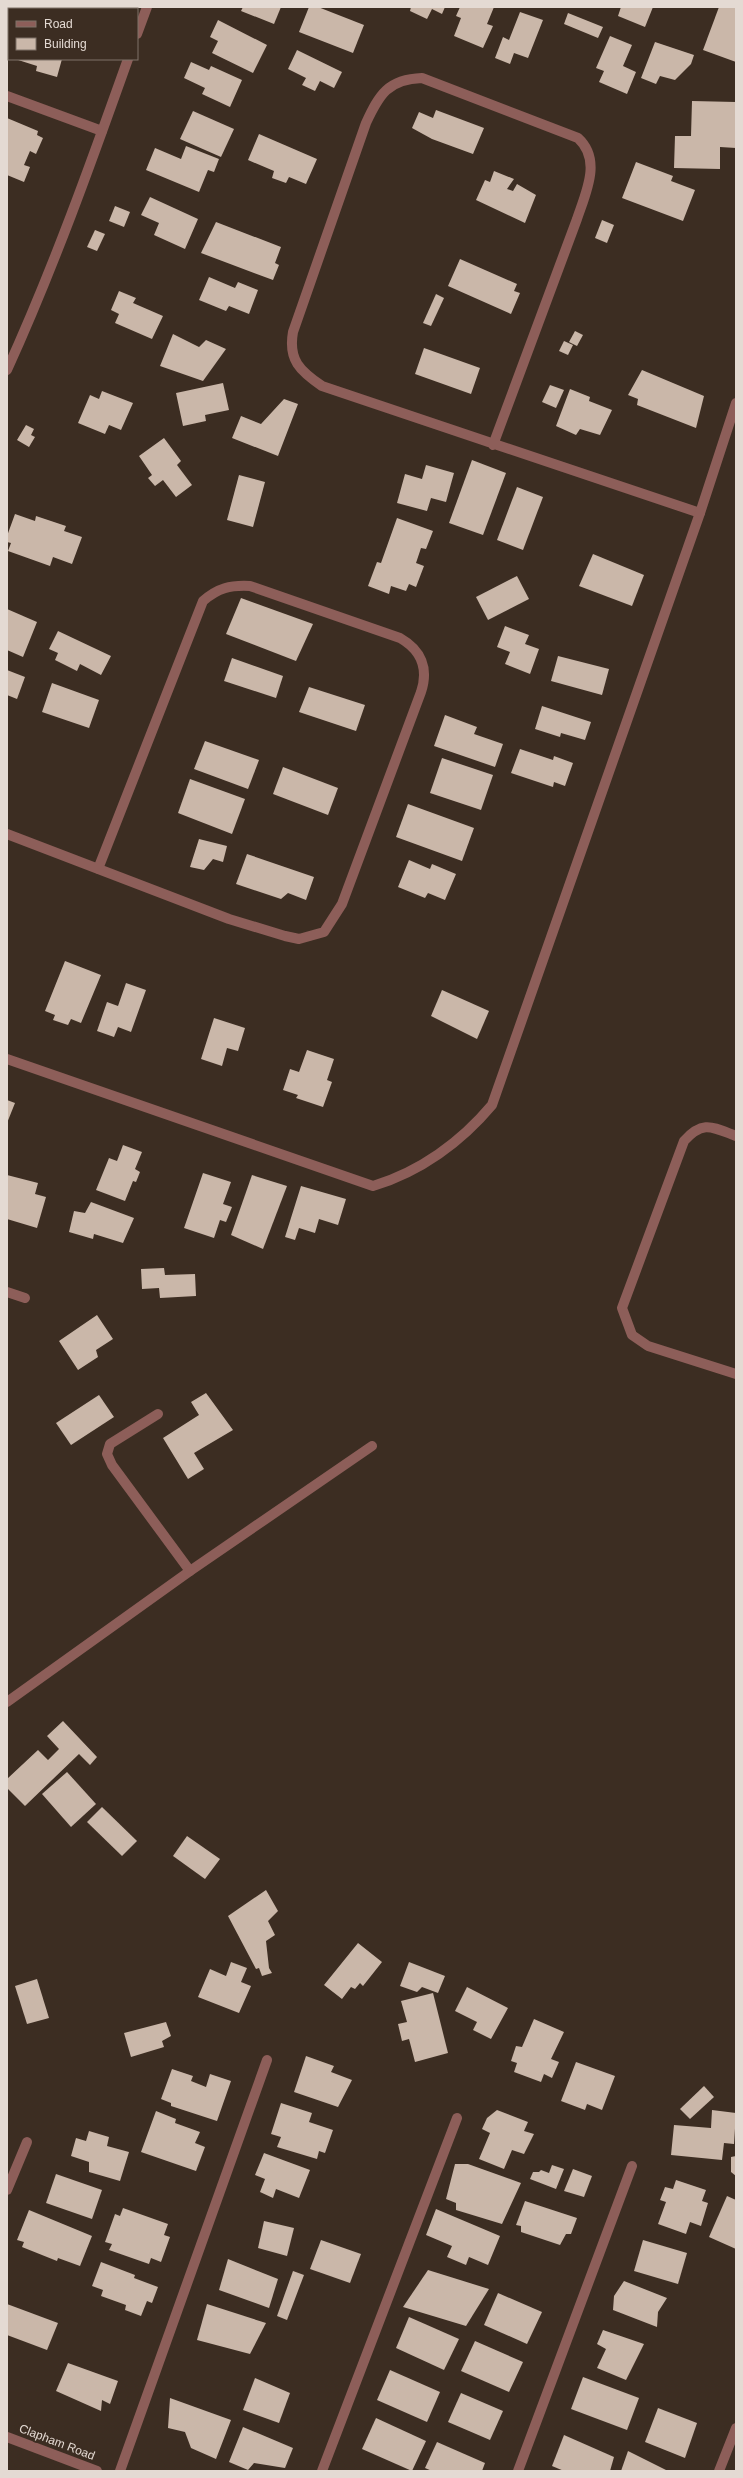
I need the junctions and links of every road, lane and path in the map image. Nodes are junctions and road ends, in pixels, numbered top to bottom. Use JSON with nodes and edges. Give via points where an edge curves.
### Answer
{"nodes":[{"id":1,"x":146,"y":7,"type":"edge"},
{"id":2,"x":138,"y":31,"type":"edge"},
{"id":3,"x":128,"y":60,"type":"edge"},
{"id":4,"x":7,"y":96,"type":"edge"},
{"id":5,"x":102,"y":131,"type":"junction"},
{"id":6,"x":7,"y":370,"type":"edge"},
{"id":7,"x":736,"y":403,"type":"edge"},
{"id":8,"x":493,"y":445,"type":"junction"},
{"id":9,"x":700,"y":513,"type":"junction"},
{"id":10,"x":7,"y":834,"type":"edge"},
{"id":11,"x":98,"y":869,"type":"junction"},
{"id":12,"x":7,"y":1059,"type":"edge"},
{"id":13,"x":736,"y":1136,"type":"edge"},
{"id":14,"x":7,"y":1292,"type":"edge"},
{"id":15,"x":26,"y":1298,"type":"dead end"},
{"id":16,"x":736,"y":1374,"type":"edge"},
{"id":17,"x":158,"y":1414,"type":"dead end"},
{"id":18,"x":372,"y":1446,"type":"dead end"},
{"id":19,"x":190,"y":1571,"type":"junction"},
{"id":20,"x":7,"y":1702,"type":"edge"},
{"id":21,"x":267,"y":2060,"type":"dead end"},
{"id":22,"x":457,"y":2118,"type":"dead end"},
{"id":23,"x":27,"y":2142,"type":"dead end"},
{"id":24,"x":632,"y":2166,"type":"dead end"},
{"id":25,"x":7,"y":2190,"type":"edge"},
{"id":26,"x":736,"y":2428,"type":"edge"},
{"id":27,"x":7,"y":2437,"type":"edge"},
{"id":28,"x":97,"y":2471,"type":"edge"},
{"id":29,"x":120,"y":2471,"type":"edge"},
{"id":30,"x":322,"y":2471,"type":"edge"},
{"id":31,"x":518,"y":2471,"type":"edge"},
{"id":32,"x":719,"y":2471,"type":"edge"}],
"edges":[{"from":1,"to":2,"type":"street"},
{"from":3,"to":5,"type":"street"},
{"from":4,"to":5,"type":"street"},
{"from":5,"to":6,"type":"street","via":[[24,333]]},
{"from":7,"to":9,"type":"street"},
{"from":8,"to":8,"type":"street","via":[[322,386],[305,374],[294,359],[291,345],[293,332],[366,123],[377,98],[389,87],[406,78],[422,78],[578,138],[589,153],[592,167],[578,219]]},
{"from":8,"to":9,"type":"street"},
{"from":9,"to":12,"type":"street","via":[[492,1105],[468,1132],[446,1149],[397,1179],[373,1186]]},
{"from":10,"to":11,"type":"street"},
{"from":11,"to":11,"type":"street","via":[[229,919],[285,936],[298,939],[324,932],[342,904],[425,682],[424,664],[417,652],[412,645],[400,638],[250,586],[233,585],[216,590],[203,601]]},
{"from":13,"to":16,"type":"street","via":[[701,1127],[684,1141],[622,1308],[632,1335],[648,1346]]},
{"from":14,"to":15,"type":"street"},
{"from":17,"to":19,"type":"street","via":[[110,1444],[108,1454],[112,1465]]},
{"from":18,"to":19,"type":"street"},
{"from":19,"to":20,"type":"street"},
{"from":21,"to":29,"type":"street"},
{"from":22,"to":30,"type":"street"},
{"from":23,"to":25,"type":"street"},
{"from":24,"to":31,"type":"street"},
{"from":26,"to":32,"type":"street"},
{"from":27,"to":28,"type":"street","name":"Clapham Road"}]}
